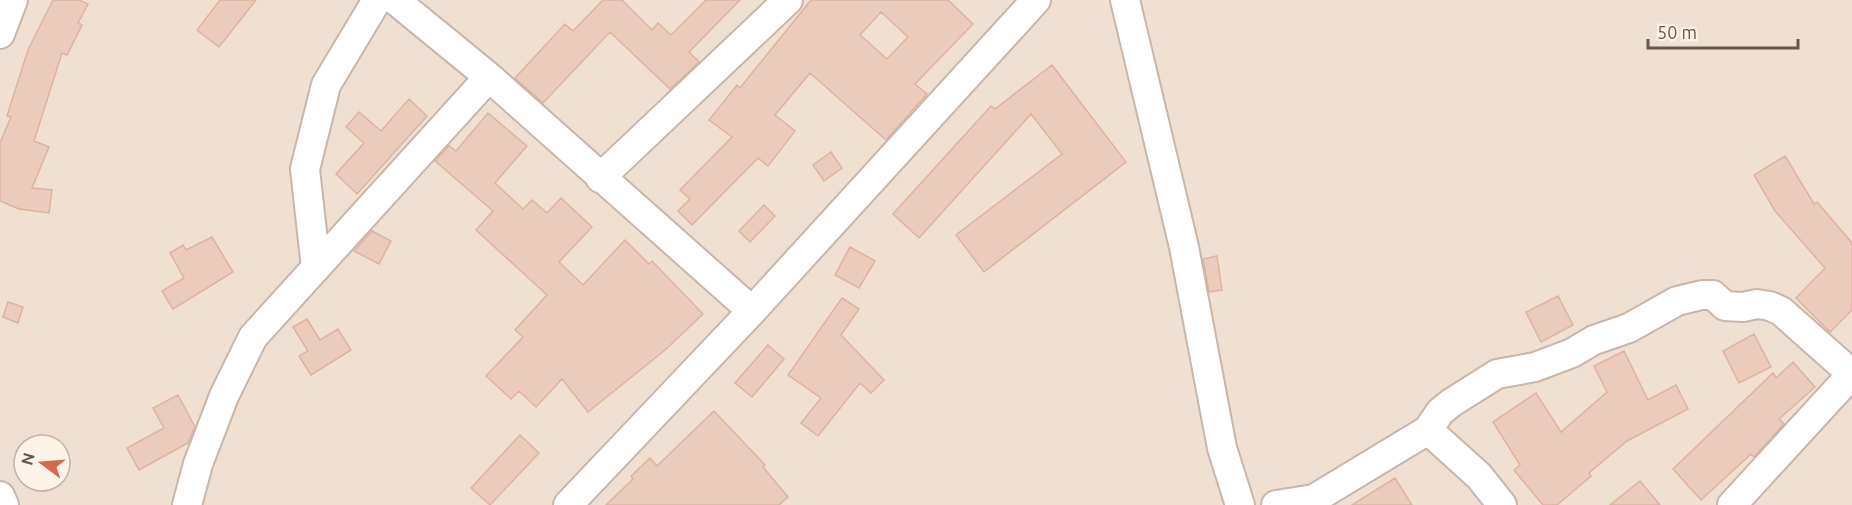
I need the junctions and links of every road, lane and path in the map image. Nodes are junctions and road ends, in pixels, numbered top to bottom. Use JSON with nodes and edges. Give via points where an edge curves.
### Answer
{"nodes":[{"id":1,"x":14,"y":0,"type":"edge"},
{"id":2,"x":377,"y":0,"type":"edge"},
{"id":3,"x":395,"y":0,"type":"edge"},
{"id":4,"x":788,"y":0,"type":"edge"},
{"id":5,"x":1036,"y":0,"type":"edge"},
{"id":6,"x":1125,"y":0,"type":"edge"},
{"id":7,"x":0,"y":34,"type":"edge"},
{"id":8,"x":489,"y":77,"type":"junction"},
{"id":9,"x":600,"y":178,"type":"junction"},
{"id":10,"x":316,"y":268,"type":"junction"},
{"id":11,"x":752,"y":311,"type":"junction"},
{"id":12,"x":1852,"y":374,"type":"edge"},
{"id":13,"x":1428,"y":430,"type":"junction"},
{"id":14,"x":0,"y":496,"type":"edge"},
{"id":15,"x":4,"y":505,"type":"edge"},
{"id":16,"x":188,"y":505,"type":"edge"},
{"id":17,"x":568,"y":505,"type":"edge"},
{"id":18,"x":1240,"y":505,"type":"edge"},
{"id":19,"x":1276,"y":505,"type":"edge"},
{"id":20,"x":1502,"y":505,"type":"edge"},
{"id":21,"x":1732,"y":505,"type":"edge"}],
"edges":[{"from":1,"to":7,"type":"street"},
{"from":2,"to":10,"type":"street","via":[[326,85],[305,169]]},
{"from":3,"to":8,"type":"street"},
{"from":4,"to":9,"type":"street"},
{"from":5,"to":11,"type":"street"},
{"from":6,"to":18,"type":"street","via":[[1184,248],[1222,448]]},
{"from":8,"to":9,"type":"street"},
{"from":8,"to":10,"type":"street"},
{"from":9,"to":11,"type":"street"},
{"from":10,"to":16,"type":"street","via":[[253,337],[224,396],[198,464]]},
{"from":11,"to":17,"type":"street"},
{"from":12,"to":13,"type":"street","via":[[1781,311],[1757,304],[1725,306],[1713,295],[1702,295],[1677,301],[1572,353],[1535,367],[1497,374],[1451,403]]},
{"from":12,"to":21,"type":"street"},
{"from":13,"to":19,"type":"street","via":[[1314,499]]},
{"from":13,"to":20,"type":"street","via":[[1479,476]]},
{"from":14,"to":15,"type":"street"}]}
